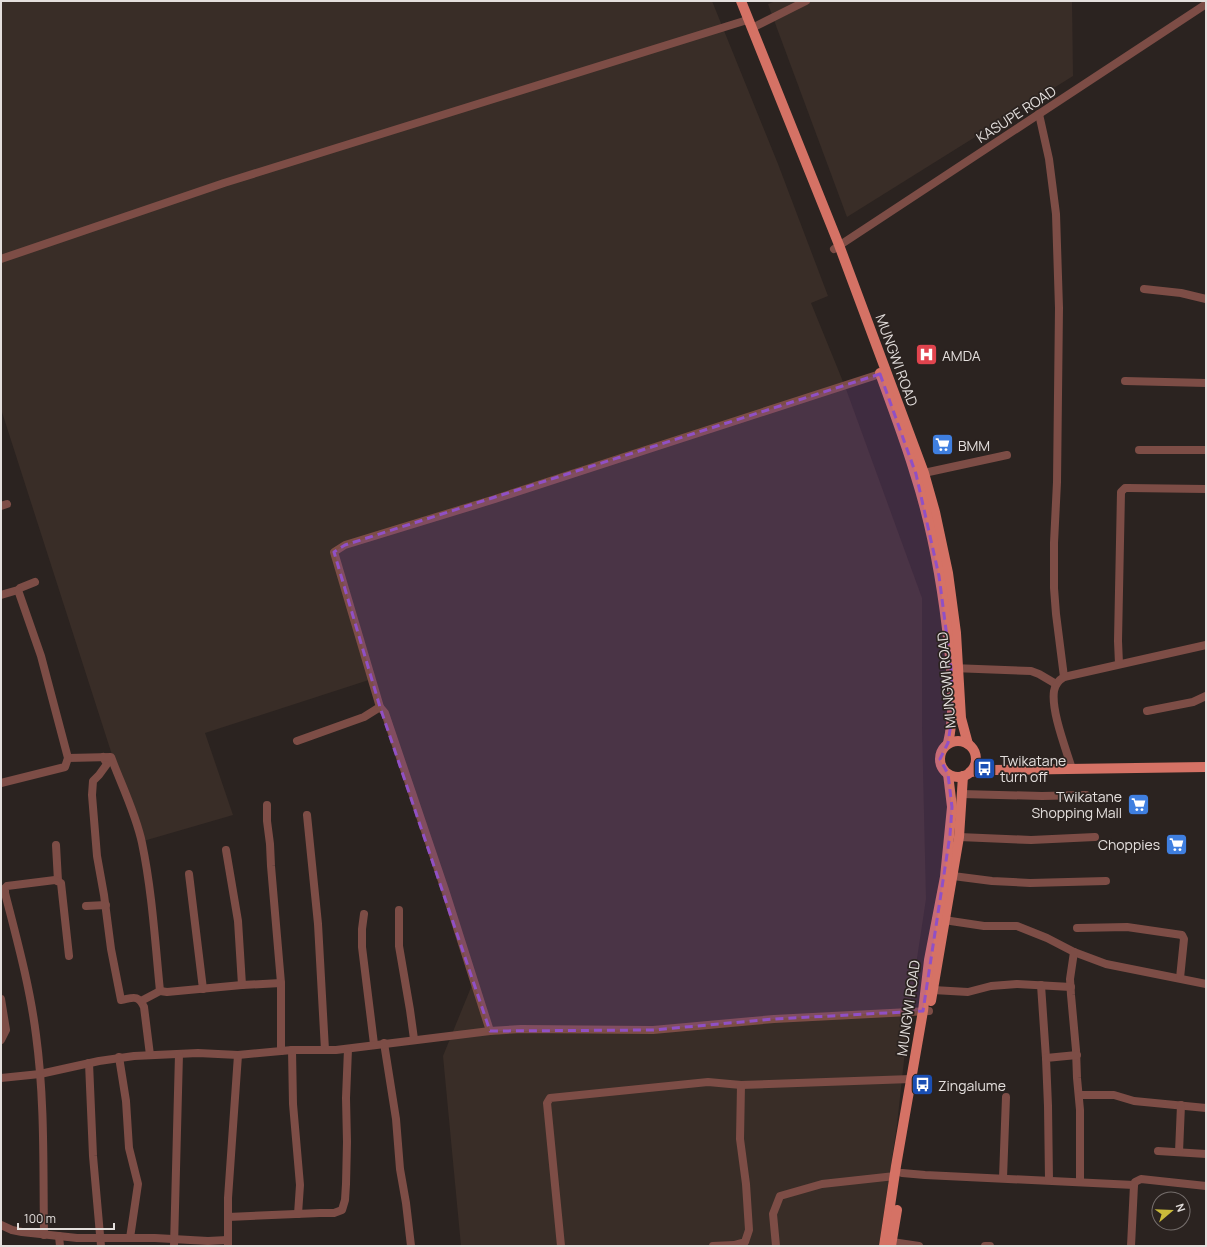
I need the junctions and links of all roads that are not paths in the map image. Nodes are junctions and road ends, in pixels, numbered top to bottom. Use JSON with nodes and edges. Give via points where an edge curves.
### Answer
{"nodes":[{"id":1,"x":736,"y":1,"type":"edge"},
{"id":2,"x":742,"y":1,"type":"edge"},
{"id":3,"x":806,"y":1,"type":"edge"},
{"id":4,"x":1206,"y":4,"type":"edge"},
{"id":5,"x":1202,"y":10,"type":"edge"},
{"id":6,"x":748,"y":24,"type":"junction"},
{"id":7,"x":1039,"y":114,"type":"junction"},
{"id":8,"x":837,"y":247,"type":"junction"},
{"id":9,"x":1,"y":260,"type":"edge"},
{"id":10,"x":1144,"y":289,"type":"dead end"},
{"id":11,"x":1206,"y":299,"type":"edge"},
{"id":12,"x":880,"y":374,"type":"junction"},
{"id":13,"x":1125,"y":381,"type":"dead end"},
{"id":14,"x":1206,"y":383,"type":"edge"},
{"id":15,"x":1139,"y":450,"type":"dead end"},
{"id":16,"x":1206,"y":450,"type":"edge"},
{"id":17,"x":1007,"y":455,"type":"dead end"},
{"id":18,"x":924,"y":473,"type":"junction"},
{"id":19,"x":1206,"y":490,"type":"edge"},
{"id":20,"x":35,"y":582,"type":"dead end"},
{"id":21,"x":18,"y":590,"type":"junction"},
{"id":22,"x":1,"y":595,"type":"edge"},
{"id":23,"x":1206,"y":645,"type":"edge"},
{"id":24,"x":1119,"y":664,"type":"junction"},
{"id":25,"x":954,"y":668,"type":"junction"},
{"id":26,"x":1064,"y":677,"type":"junction"},
{"id":27,"x":1056,"y":684,"type":"junction"},
{"id":28,"x":1206,"y":696,"type":"edge"},
{"id":29,"x":380,"y":707,"type":"junction"},
{"id":30,"x":1147,"y":711,"type":"dead end"},
{"id":31,"x":297,"y":741,"type":"dead end"},
{"id":32,"x":948,"y":743,"type":"junction"},
{"id":33,"x":968,"y":744,"type":"junction"},
{"id":34,"x":103,"y":757,"type":"junction"},
{"id":35,"x":68,"y":758,"type":"junction"},
{"id":36,"x":975,"y":759,"type":"junction"},
{"id":37,"x":1206,"y":767,"type":"edge"},
{"id":38,"x":1072,"y":769,"type":"junction"},
{"id":39,"x":993,"y":770,"type":"junction"},
{"id":40,"x":948,"y":774,"type":"junction"},
{"id":41,"x":966,"y":774,"type":"junction"},
{"id":42,"x":1,"y":783,"type":"edge"},
{"id":43,"x":961,"y":794,"type":"junction"},
{"id":44,"x":1086,"y":795,"type":"dead end"},
{"id":45,"x":267,"y":804,"type":"dead end"},
{"id":46,"x":307,"y":815,"type":"dead end"},
{"id":47,"x":959,"y":837,"type":"junction"},
{"id":48,"x":1094,"y":837,"type":"dead end"},
{"id":49,"x":56,"y":845,"type":"dead end"},
{"id":50,"x":226,"y":850,"type":"dead end"},
{"id":51,"x":189,"y":874,"type":"dead end"},
{"id":52,"x":954,"y":876,"type":"junction"},
{"id":53,"x":58,"y":880,"type":"junction"},
{"id":54,"x":1106,"y":881,"type":"dead end"},
{"id":55,"x":106,"y":905,"type":"junction"},
{"id":56,"x":86,"y":906,"type":"dead end"},
{"id":57,"x":399,"y":910,"type":"dead end"},
{"id":58,"x":364,"y":914,"type":"dead end"},
{"id":59,"x":944,"y":920,"type":"junction"},
{"id":60,"x":1077,"y":928,"type":"dead end"},
{"id":61,"x":1074,"y":952,"type":"junction"},
{"id":62,"x":69,"y":956,"type":"dead end"},
{"id":63,"x":1180,"y":978,"type":"junction"},
{"id":64,"x":281,"y":984,"type":"junction"},
{"id":65,"x":1206,"y":984,"type":"edge"},
{"id":66,"x":242,"y":985,"type":"junction"},
{"id":67,"x":1041,"y":985,"type":"junction"},
{"id":68,"x":1071,"y":987,"type":"junction"},
{"id":69,"x":203,"y":989,"type":"junction"},
{"id":70,"x":932,"y":990,"type":"junction"},
{"id":71,"x":160,"y":991,"type":"junction"},
{"id":72,"x":1,"y":999,"type":"edge"},
{"id":73,"x":141,"y":1001,"type":"junction"},
{"id":74,"x":926,"y":1011,"type":"junction"},
{"id":75,"x":490,"y":1031,"type":"junction"},
{"id":76,"x":414,"y":1039,"type":"junction"},
{"id":77,"x":1,"y":1040,"type":"edge"},
{"id":78,"x":384,"y":1043,"type":"junction"},
{"id":79,"x":374,"y":1044,"type":"junction"},
{"id":80,"x":348,"y":1049,"type":"junction"},
{"id":81,"x":292,"y":1050,"type":"junction"},
{"id":82,"x":325,"y":1050,"type":"junction"},
{"id":83,"x":281,"y":1051,"type":"junction"},
{"id":84,"x":179,"y":1054,"type":"junction"},
{"id":85,"x":150,"y":1055,"type":"junction"},
{"id":86,"x":238,"y":1055,"type":"junction"},
{"id":87,"x":1076,"y":1055,"type":"junction"},
{"id":88,"x":119,"y":1057,"type":"junction"},
{"id":89,"x":1046,"y":1058,"type":"junction"},
{"id":90,"x":89,"y":1063,"type":"junction"},
{"id":91,"x":40,"y":1074,"type":"junction"},
{"id":92,"x":1,"y":1079,"type":"edge"},
{"id":93,"x":911,"y":1079,"type":"junction"},
{"id":94,"x":740,"y":1085,"type":"junction"},
{"id":95,"x":1079,"y":1095,"type":"junction"},
{"id":96,"x":1006,"y":1097,"type":"dead end"},
{"id":97,"x":1181,"y":1105,"type":"junction"},
{"id":98,"x":1206,"y":1108,"type":"edge"},
{"id":99,"x":1158,"y":1150,"type":"dead end"},
{"id":100,"x":1179,"y":1152,"type":"junction"},
{"id":101,"x":1206,"y":1154,"type":"edge"},
{"id":102,"x":898,"y":1174,"type":"junction"},
{"id":103,"x":1003,"y":1178,"type":"junction"},
{"id":104,"x":1048,"y":1180,"type":"junction"},
{"id":105,"x":1080,"y":1182,"type":"junction"},
{"id":106,"x":1134,"y":1185,"type":"junction"},
{"id":107,"x":1206,"y":1186,"type":"edge"},
{"id":108,"x":298,"y":1214,"type":"junction"},
{"id":109,"x":228,"y":1217,"type":"junction"},
{"id":110,"x":1,"y":1225,"type":"edge"},
{"id":111,"x":44,"y":1235,"type":"junction"},
{"id":112,"x":59,"y":1236,"type":"junction"},
{"id":113,"x":130,"y":1238,"type":"junction"},
{"id":114,"x":101,"y":1242,"type":"edge"},
{"id":115,"x":174,"y":1242,"type":"edge"},
{"id":116,"x":227,"y":1243,"type":"edge"},
{"id":117,"x":889,"y":1245,"type":"edge"},
{"id":118,"x":60,"y":1246,"type":"edge"},
{"id":119,"x":411,"y":1246,"type":"edge"},
{"id":120,"x":561,"y":1246,"type":"edge"},
{"id":121,"x":713,"y":1246,"type":"edge"},
{"id":122,"x":776,"y":1246,"type":"edge"},
{"id":123,"x":919,"y":1246,"type":"edge"},
{"id":124,"x":985,"y":1246,"type":"edge"},
{"id":125,"x":990,"y":1246,"type":"edge"},
{"id":126,"x":1131,"y":1246,"type":"edge"}],
"edges":[{"from":1,"to":6,"type":"main road","name":"MUNGWI ROAD"},
{"from":2,"to":6,"type":"main road","name":"MUNGWI ROAD"},
{"from":3,"to":6,"type":"street"},
{"from":4,"to":5,"type":"street","name":"KASUPE ROAD"},
{"from":5,"to":7,"type":"street","name":"KASUPE ROAD"},
{"from":6,"to":8,"type":"main road","name":"MUNGWI ROAD"},
{"from":6,"to":9,"type":"street","via":[[224,183]]},
{"from":7,"to":8,"type":"street","name":"KASUPE ROAD"},
{"from":7,"to":26,"type":"street","via":[[1049,159],[1056,214],[1059,308],[1054,588]]},
{"from":8,"to":12,"type":"main road","name":"MUNGWI ROAD"},
{"from":8,"to":18,"type":"main road","name":"MUNGWI ROAD"},
{"from":10,"to":11,"type":"street"},
{"from":12,"to":25,"type":"main road","name":"MUNGWI ROAD","via":[[916,474],[937,561]]},
{"from":12,"to":29,"type":"street","via":[[338,549],[334,552]]},
{"from":13,"to":14,"type":"street"},
{"from":15,"to":16,"type":"street"},
{"from":17,"to":18,"type":"street"},
{"from":18,"to":25,"type":"main road","name":"MUNGWI ROAD","via":[[948,573],[956,633]]},
{"from":19,"to":24,"type":"street","via":[[1125,488],[1121,492]]},
{"from":20,"to":21,"type":"street"},
{"from":21,"to":22,"type":"street"},
{"from":21,"to":35,"type":"street","via":[[42,656]]},
{"from":23,"to":24,"type":"street"},
{"from":24,"to":26,"type":"street"},
{"from":25,"to":27,"type":"street","via":[[1031,671]]},
{"from":25,"to":32,"type":"main road","name":"MUNGWI ROAD"},
{"from":25,"to":33,"type":"main road","name":"MUNGWI ROAD","via":[[961,718]]},
{"from":26,"to":27,"type":"street"},
{"from":27,"to":38,"type":"street","via":[[1054,699],[1058,723]]},
{"from":28,"to":30,"type":"street","via":[[1193,702]]},
{"from":29,"to":31,"type":"street","via":[[364,717]]},
{"from":29,"to":75,"type":"street","via":[[385,713]]},
{"from":32,"to":33,"type":"main road","via":[[958,741]]},
{"from":32,"to":40,"type":"main road","via":[[940,759]]},
{"from":33,"to":36,"type":"main road"},
{"from":34,"to":35,"type":"street"},
{"from":34,"to":55,"type":"street","via":[[107,764],[93,781],[92,794],[97,856]]},
{"from":34,"to":71,"type":"street","via":[[111,757],[142,842],[153,911]]},
{"from":35,"to":42,"type":"street","via":[[65,767]]},
{"from":36,"to":39,"type":"main road"},
{"from":36,"to":41,"type":"main road","via":[[975,764]]},
{"from":37,"to":38,"type":"main road"},
{"from":38,"to":39,"type":"main road"},
{"from":39,"to":41,"type":"main road"},
{"from":40,"to":41,"type":"main road","via":[[958,777]]},
{"from":40,"to":74,"type":"main road","name":"MUNGWI ROAD","via":[[952,807],[950,834],[945,877],[929,960]]},
{"from":41,"to":43,"type":"main road","name":"MUNGWI ROAD"},
{"from":43,"to":44,"type":"street"},
{"from":43,"to":47,"type":"main road","name":"MUNGWI ROAD"},
{"from":45,"to":64,"type":"street"},
{"from":46,"to":82,"type":"street","via":[[318,924]]},
{"from":47,"to":48,"type":"street","via":[[1031,840]]},
{"from":47,"to":52,"type":"main road","name":"MUNGWI ROAD"},
{"from":49,"to":53,"type":"street"},
{"from":50,"to":66,"type":"street","via":[[238,920]]},
{"from":51,"to":69,"type":"street"},
{"from":52,"to":54,"type":"street","via":[[1023,883]]},
{"from":52,"to":59,"type":"main road","name":"MUNGWI ROAD"},
{"from":53,"to":62,"type":"street","via":[[61,883]]},
{"from":53,"to":91,"type":"street","via":[[5,888],[30,997]]},
{"from":55,"to":56,"type":"street"},
{"from":55,"to":73,"type":"street","via":[[121,1000],[135,997]]},
{"from":57,"to":76,"type":"street","via":[[398,946]]},
{"from":58,"to":79,"type":"street","via":[[362,947]]},
{"from":59,"to":61,"type":"street","via":[[984,926],[1017,926]]},
{"from":59,"to":70,"type":"main road","name":"MUNGWI ROAD"},
{"from":60,"to":63,"type":"street","via":[[1127,928],[1182,935],[1184,939]]},
{"from":61,"to":63,"type":"street","via":[[1106,964]]},
{"from":61,"to":68,"type":"street"},
{"from":63,"to":65,"type":"street"},
{"from":64,"to":66,"type":"street"},
{"from":64,"to":83,"type":"street"},
{"from":66,"to":69,"type":"street"},
{"from":67,"to":68,"type":"street"},
{"from":67,"to":70,"type":"street","via":[[991,986],[968,992]]},
{"from":67,"to":89,"type":"street"},
{"from":68,"to":87,"type":"street"},
{"from":69,"to":71,"type":"street"},
{"from":70,"to":74,"type":"main road","name":"MUNGWI ROAD"},
{"from":71,"to":73,"type":"street"},
{"from":72,"to":77,"type":"street","via":[[6,1030]]},
{"from":73,"to":85,"type":"street"},
{"from":74,"to":75,"type":"street","via":[[774,1019],[653,1030]]},
{"from":74,"to":93,"type":"main road","name":"MUNGWI ROAD"},
{"from":74,"to":102,"type":"main road","name":"MUNGWI ROAD"},
{"from":75,"to":76,"type":"street"},
{"from":76,"to":78,"type":"street"},
{"from":78,"to":79,"type":"street"},
{"from":78,"to":119,"type":"street"},
{"from":79,"to":80,"type":"street"},
{"from":80,"to":82,"type":"street"},
{"from":80,"to":108,"type":"street","via":[[346,1184],[343,1207],[334,1214]]},
{"from":81,"to":82,"type":"street"},
{"from":81,"to":83,"type":"street"},
{"from":81,"to":108,"type":"street","via":[[293,1104],[300,1185]]},
{"from":83,"to":86,"type":"street"},
{"from":84,"to":85,"type":"street"},
{"from":84,"to":86,"type":"street"},
{"from":84,"to":115,"type":"street"},
{"from":85,"to":88,"type":"street"},
{"from":86,"to":109,"type":"street"},
{"from":87,"to":89,"type":"street"},
{"from":87,"to":95,"type":"street"},
{"from":88,"to":90,"type":"street"},
{"from":88,"to":113,"type":"street","via":[[126,1101],[129,1148],[138,1184]]},
{"from":89,"to":104,"type":"street"},
{"from":90,"to":91,"type":"street"},
{"from":90,"to":114,"type":"street","via":[[93,1156]]},
{"from":91,"to":92,"type":"street"},
{"from":91,"to":111,"type":"street"},
{"from":93,"to":94,"type":"street"},
{"from":93,"to":102,"type":"main road","name":"MUNGWI ROAD"},
{"from":94,"to":120,"type":"street","via":[[708,1082],[550,1098],[547,1103]]},
{"from":94,"to":121,"type":"street","via":[[740,1139],[749,1230],[745,1242]]},
{"from":95,"to":97,"type":"street","via":[[1114,1095],[1134,1101]]},
{"from":95,"to":105,"type":"street"},
{"from":96,"to":103,"type":"street"},
{"from":97,"to":98,"type":"street"},
{"from":97,"to":100,"type":"street"},
{"from":99,"to":100,"type":"street"},
{"from":100,"to":101,"type":"street"},
{"from":102,"to":103,"type":"street"},
{"from":102,"to":117,"type":"main road","name":"MUNGWI ROAD"},
{"from":102,"to":122,"type":"street","via":[[822,1184],[780,1196],[773,1214]]},
{"from":103,"to":104,"type":"street"},
{"from":104,"to":105,"type":"street"},
{"from":105,"to":106,"type":"street"},
{"from":106,"to":107,"type":"street","via":[[1140,1179]]},
{"from":106,"to":126,"type":"street"},
{"from":108,"to":109,"type":"street"},
{"from":109,"to":116,"type":"street"},
{"from":110,"to":111,"type":"street","via":[[12,1230]]},
{"from":111,"to":112,"type":"street"},
{"from":112,"to":114,"type":"street"},
{"from":112,"to":118,"type":"street"},
{"from":113,"to":114,"type":"street"},
{"from":113,"to":115,"type":"street"},
{"from":115,"to":116,"type":"street"},
{"from":117,"to":123,"type":"street"},
{"from":124,"to":125,"type":"street"}]}
